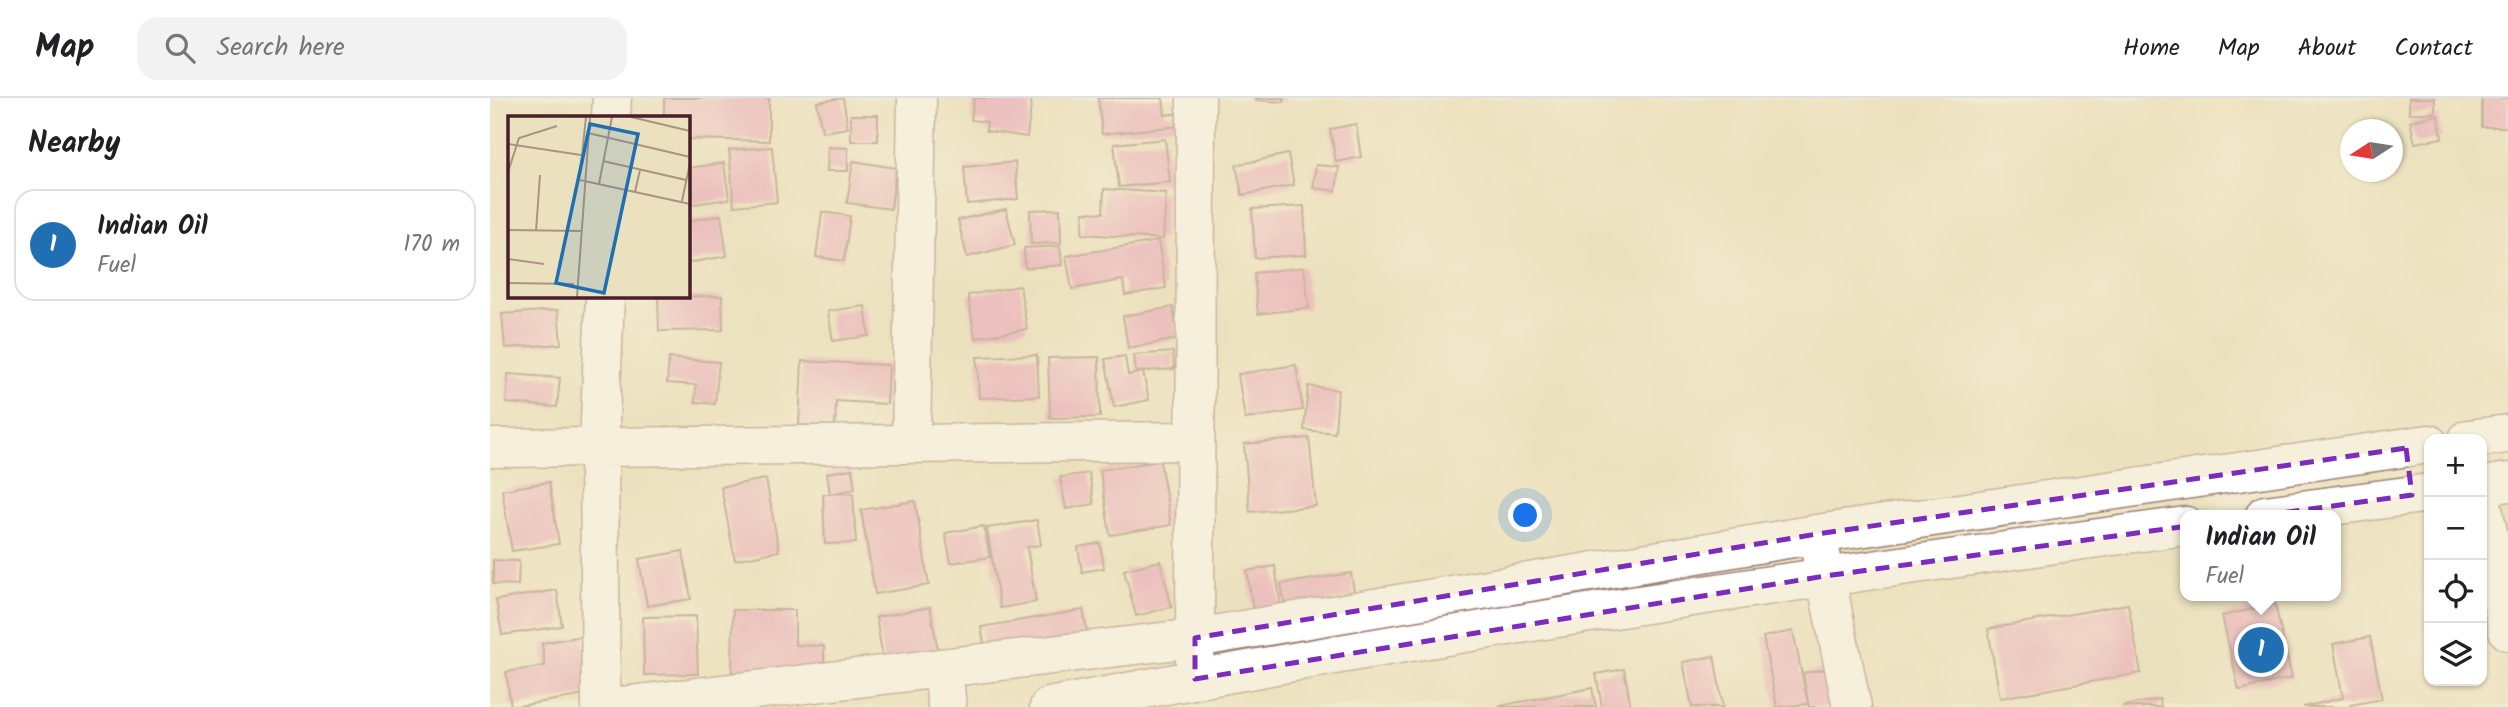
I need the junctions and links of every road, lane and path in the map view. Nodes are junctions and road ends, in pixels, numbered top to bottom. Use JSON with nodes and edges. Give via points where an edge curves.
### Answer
{"nodes":[{"id":1,"x":612,"y":98,"type":"edge"},
{"id":2,"x":917,"y":98,"type":"edge"},
{"id":3,"x":1196,"y":98,"type":"edge"},
{"id":4,"x":611,"y":116,"type":"edge"},
{"id":5,"x":605,"y":298,"type":"edge"},
{"id":6,"x":2508,"y":434,"type":"edge"},
{"id":7,"x":2487,"y":437,"type":"edge"},
{"id":8,"x":1195,"y":441,"type":"junction"},
{"id":9,"x":911,"y":444,"type":"junction"},
{"id":10,"x":2418,"y":446,"type":"edge"},
{"id":11,"x":490,"y":447,"type":"edge"},
{"id":12,"x":599,"y":447,"type":"junction"},
{"id":13,"x":2508,"y":482,"type":"edge"},
{"id":14,"x":2487,"y":485,"type":"edge"},
{"id":15,"x":2421,"y":494,"type":"edge"},
{"id":16,"x":2303,"y":510,"type":"edge"},
{"id":17,"x":2180,"y":527,"type":"edge"},
{"id":18,"x":2487,"y":528,"type":"edge"},
{"id":19,"x":1816,"y":534,"type":"junction"},
{"id":20,"x":1825,"y":576,"type":"junction"},
{"id":21,"x":2508,"y":631,"type":"edge"},
{"id":22,"x":1195,"y":638,"type":"junction"},
{"id":23,"x":943,"y":668,"type":"junction"},
{"id":24,"x":1195,"y":679,"type":"junction"},
{"id":25,"x":601,"y":707,"type":"edge"},
{"id":26,"x":612,"y":707,"type":"edge"},
{"id":27,"x":947,"y":707,"type":"edge"},
{"id":28,"x":1049,"y":707,"type":"edge"},
{"id":29,"x":1852,"y":707,"type":"edge"}],
"edges":[{"from":1,"to":4,"type":"main road"},
{"from":2,"to":9,"type":"main road"},
{"from":3,"to":8,"type":"main road"},
{"from":5,"to":12,"type":"main road"},
{"from":6,"to":7,"type":"main road"},
{"from":8,"to":9,"type":"main road"},
{"from":8,"to":22,"type":"main road"},
{"from":9,"to":12,"type":"main road"},
{"from":10,"to":15,"type":"main road"},
{"from":10,"to":19,"type":"main road"},
{"from":11,"to":12,"type":"main road"},
{"from":12,"to":25,"type":"main road"},
{"from":13,"to":14,"type":"main road"},
{"from":15,"to":16,"type":"main road"},
{"from":17,"to":20,"type":"main road"},
{"from":18,"to":21,"type":"main road"},
{"from":19,"to":20,"type":"main road"},
{"from":19,"to":22,"type":"main road"},
{"from":20,"to":24,"type":"main road"},
{"from":20,"to":29,"type":"main road"},
{"from":22,"to":23,"type":"main road"},
{"from":22,"to":24,"type":"main road"},
{"from":23,"to":26,"type":"main road"},
{"from":23,"to":27,"type":"main road"},
{"from":24,"to":28,"type":"main road"}]}
